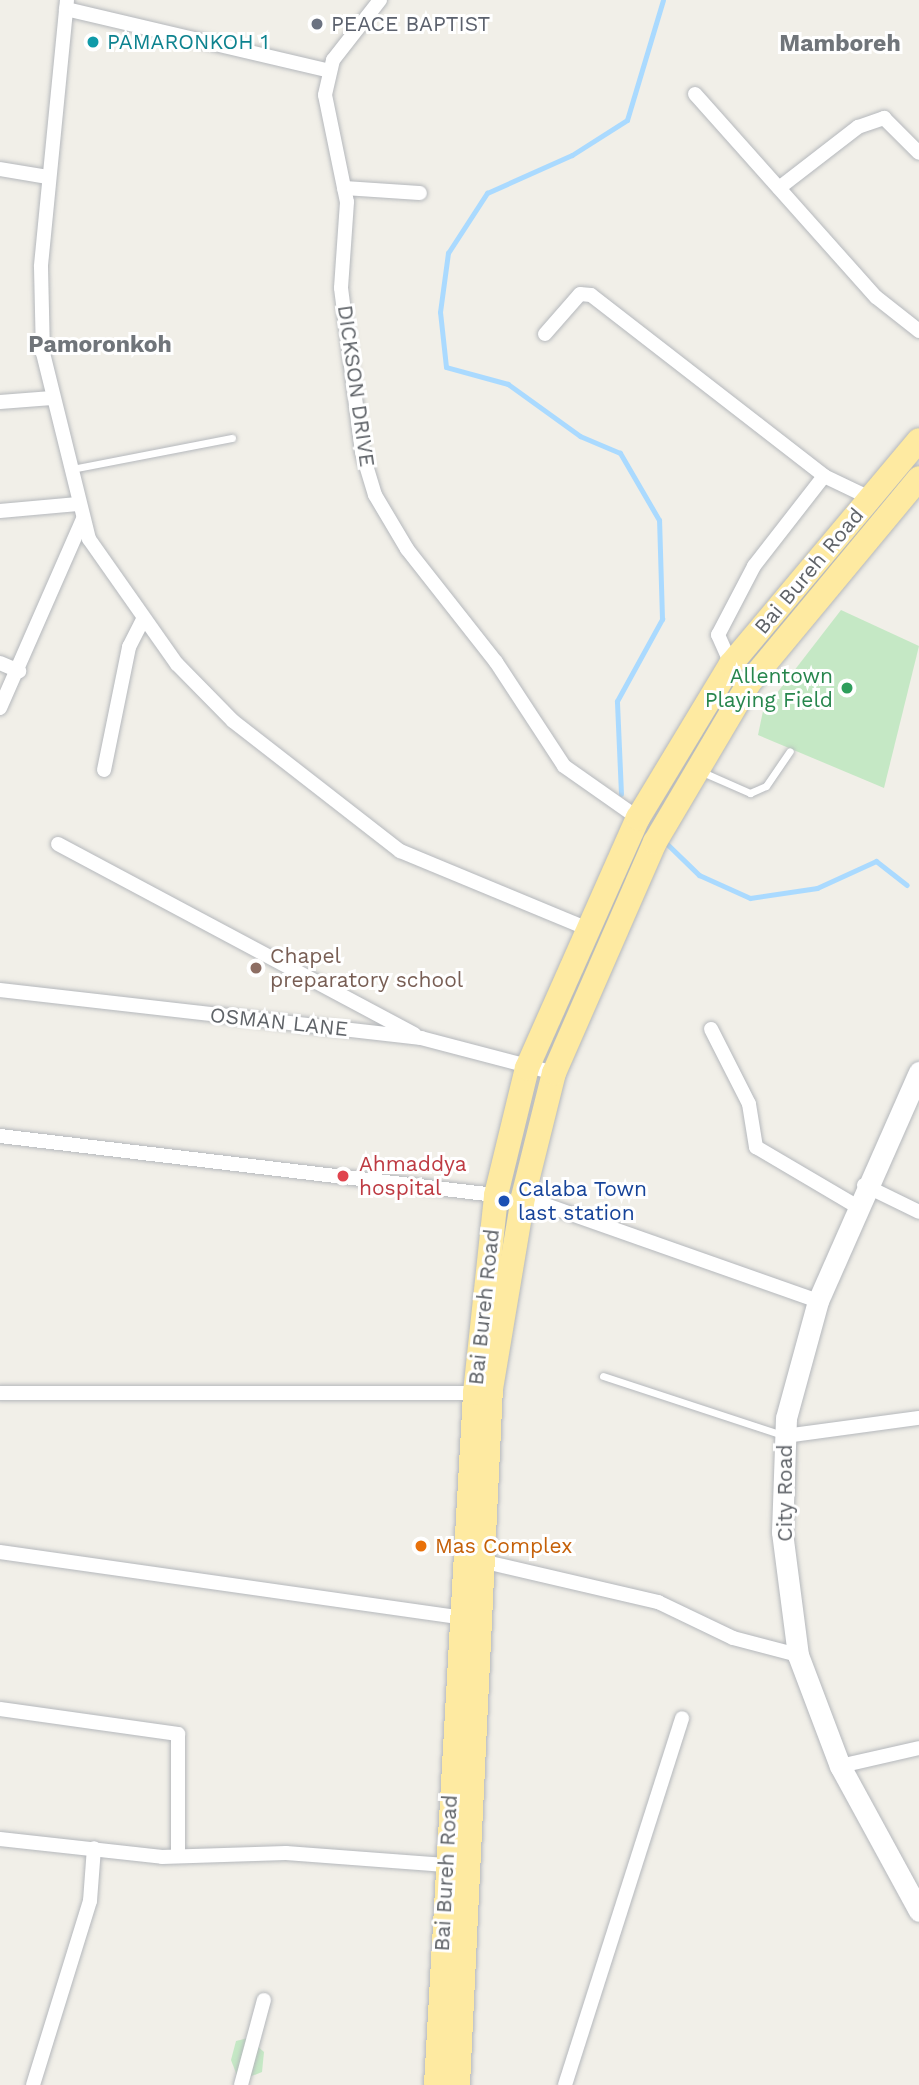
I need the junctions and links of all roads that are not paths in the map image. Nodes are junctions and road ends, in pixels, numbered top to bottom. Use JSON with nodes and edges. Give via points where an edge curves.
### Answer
{"nodes":[{"id":1,"x":380,"y":0,"type":"edge"},
{"id":2,"x":66,"y":5,"type":"edge"},
{"id":3,"x":330,"y":71,"type":"junction"},
{"id":4,"x":695,"y":94,"type":"dead end"},
{"id":5,"x":919,"y":153,"type":"edge"},
{"id":6,"x":0,"y":169,"type":"edge"},
{"id":7,"x":48,"y":177,"type":"junction"},
{"id":8,"x":344,"y":188,"type":"junction"},
{"id":9,"x":779,"y":188,"type":"junction"},
{"id":10,"x":420,"y":193,"type":"dead end"},
{"id":11,"x":919,"y":331,"type":"edge"},
{"id":12,"x":545,"y":334,"type":"dead end"},
{"id":13,"x":52,"y":398,"type":"junction"},
{"id":14,"x":0,"y":402,"type":"edge"},
{"id":15,"x":232,"y":438,"type":"dead end"},
{"id":16,"x":919,"y":440,"type":"edge"},
{"id":17,"x":68,"y":470,"type":"junction"},
{"id":18,"x":824,"y":476,"type":"junction"},
{"id":19,"x":919,"y":478,"type":"edge"},
{"id":20,"x":870,"y":498,"type":"junction"},
{"id":21,"x":78,"y":504,"type":"junction"},
{"id":22,"x":0,"y":511,"type":"edge"},
{"id":23,"x":83,"y":519,"type":"junction"},
{"id":24,"x":143,"y":620,"type":"junction"},
{"id":25,"x":0,"y":663,"type":"edge"},
{"id":26,"x":732,"y":664,"type":"junction"},
{"id":27,"x":19,"y":671,"type":"junction"},
{"id":28,"x":0,"y":708,"type":"edge"},
{"id":29,"x":790,"y":751,"type":"dead end"},
{"id":30,"x":104,"y":770,"type":"dead end"},
{"id":31,"x":698,"y":770,"type":"junction"},
{"id":32,"x":638,"y":818,"type":"junction"},
{"id":33,"x":58,"y":844,"type":"dead end"},
{"id":34,"x":586,"y":928,"type":"junction"},
{"id":35,"x":0,"y":990,"type":"edge"},
{"id":36,"x":711,"y":1029,"type":"dead end"},
{"id":37,"x":421,"y":1038,"type":"junction"},
{"id":38,"x":527,"y":1068,"type":"junction"},
{"id":39,"x":919,"y":1072,"type":"edge"},
{"id":40,"x":554,"y":1073,"type":"junction"},
{"id":41,"x":0,"y":1136,"type":"edge"},
{"id":42,"x":864,"y":1185,"type":"junction"},
{"id":43,"x":496,"y":1195,"type":"junction"},
{"id":44,"x":523,"y":1197,"type":"junction"},
{"id":45,"x":856,"y":1206,"type":"junction"},
{"id":46,"x":919,"y":1212,"type":"edge"},
{"id":47,"x":818,"y":1301,"type":"junction"},
{"id":48,"x":603,"y":1376,"type":"dead end"},
{"id":49,"x":0,"y":1393,"type":"edge"},
{"id":50,"x":475,"y":1393,"type":"junction"},
{"id":51,"x":919,"y":1418,"type":"edge"},
{"id":52,"x":785,"y":1436,"type":"junction"},
{"id":53,"x":0,"y":1552,"type":"edge"},
{"id":54,"x":486,"y":1562,"type":"junction"},
{"id":55,"x":463,"y":1618,"type":"junction"},
{"id":56,"x":798,"y":1655,"type":"junction"},
{"id":57,"x":0,"y":1709,"type":"edge"},
{"id":58,"x":682,"y":1718,"type":"dead end"},
{"id":59,"x":919,"y":1748,"type":"edge"},
{"id":60,"x":840,"y":1766,"type":"junction"},
{"id":61,"x":0,"y":1839,"type":"edge"},
{"id":62,"x":94,"y":1848,"type":"junction"},
{"id":63,"x":178,"y":1856,"type":"junction"},
{"id":64,"x":446,"y":1864,"type":"junction"},
{"id":65,"x":919,"y":1911,"type":"edge"},
{"id":66,"x":264,"y":2000,"type":"dead end"},
{"id":67,"x":33,"y":2085,"type":"edge"},
{"id":68,"x":242,"y":2085,"type":"edge"},
{"id":69,"x":436,"y":2085,"type":"edge"},
{"id":70,"x":458,"y":2085,"type":"edge"},
{"id":71,"x":565,"y":2085,"type":"edge"}],
"edges":[{"from":1,"to":3,"type":"street"},
{"from":2,"to":3,"type":"street"},
{"from":2,"to":7,"type":"street"},
{"from":3,"to":8,"type":"street","name":"DICKSON DRIVE","via":[[325,95]]},
{"from":4,"to":9,"type":"street"},
{"from":5,"to":9,"type":"street","via":[[884,118],[859,127]]},
{"from":6,"to":7,"type":"street"},
{"from":7,"to":13,"type":"street","via":[[41,267],[43,354]]},
{"from":8,"to":10,"type":"street"},
{"from":8,"to":32,"type":"street","name":"DICKSON DRIVE","via":[[341,288],[362,452],[375,495],[407,550],[496,663],[564,766]]},
{"from":9,"to":11,"type":"street","via":[[876,297]]},
{"from":12,"to":18,"type":"street","via":[[580,294],[591,295]]},
{"from":13,"to":14,"type":"street"},
{"from":13,"to":17,"type":"street"},
{"from":15,"to":17,"type":"lane"},
{"from":16,"to":20,"type":"highway","name":"Bai Bureh Road"},
{"from":17,"to":21,"type":"street"},
{"from":18,"to":20,"type":"street"},
{"from":18,"to":26,"type":"street","via":[[754,566],[718,635]]},
{"from":19,"to":31,"type":"highway","name":"Bai Bureh Road","via":[[749,683]]},
{"from":20,"to":26,"type":"highway","name":"Bai Bureh Road"},
{"from":21,"to":22,"type":"street"},
{"from":21,"to":23,"type":"street"},
{"from":23,"to":24,"type":"street"},
{"from":23,"to":27,"type":"street"},
{"from":24,"to":30,"type":"street","via":[[129,647]]},
{"from":24,"to":34,"type":"street","via":[[233,721],[400,851]]},
{"from":25,"to":27,"type":"street"},
{"from":26,"to":32,"type":"highway","name":"Bai Bureh Road"},
{"from":27,"to":28,"type":"street"},
{"from":29,"to":31,"type":"lane","via":[[766,786],[750,793]]},
{"from":31,"to":40,"type":"highway","name":"Bai Bureh Road","via":[[655,842]]},
{"from":32,"to":34,"type":"highway","name":"Bai Bureh Road"},
{"from":33,"to":37,"type":"street"},
{"from":34,"to":38,"type":"highway","name":"Bai Bureh Road"},
{"from":35,"to":37,"type":"street","name":"OSMAN LANE"},
{"from":36,"to":45,"type":"street","via":[[749,1104],[757,1147]]},
{"from":37,"to":38,"type":"street","name":"OSMAN LANE"},
{"from":38,"to":40,"type":"street","name":"OSMAN LANE"},
{"from":38,"to":43,"type":"highway","name":"Bai Bureh Road"},
{"from":39,"to":42,"type":"main road","name":"City Road"},
{"from":40,"to":44,"type":"highway","name":"Bai Bureh Road"},
{"from":41,"to":43,"type":"street"},
{"from":42,"to":45,"type":"main road","name":"City Road"},
{"from":42,"to":46,"type":"street"},
{"from":43,"to":50,"type":"highway","name":"Bai Bureh Road"},
{"from":44,"to":47,"type":"street"},
{"from":44,"to":54,"type":"highway","name":"Bai Bureh Road","via":[[491,1389]]},
{"from":45,"to":47,"type":"main road","name":"City Road"},
{"from":47,"to":52,"type":"main road","name":"City Road"},
{"from":48,"to":52,"type":"lane"},
{"from":49,"to":50,"type":"street"},
{"from":50,"to":55,"type":"highway","name":"Bai Bureh Road"},
{"from":51,"to":52,"type":"street"},
{"from":52,"to":56,"type":"main road","name":"City Road","via":[[782,1532]]},
{"from":53,"to":55,"type":"street"},
{"from":54,"to":56,"type":"street","via":[[658,1602],[733,1638]]},
{"from":54,"to":70,"type":"highway","name":"Bai Bureh Road"},
{"from":55,"to":64,"type":"highway","name":"Bai Bureh Road"},
{"from":56,"to":60,"type":"main road","name":"City Road"},
{"from":57,"to":63,"type":"street","via":[[178,1734]]},
{"from":58,"to":71,"type":"street"},
{"from":59,"to":60,"type":"street"},
{"from":60,"to":65,"type":"main road","name":"City Road"},
{"from":61,"to":62,"type":"street"},
{"from":62,"to":63,"type":"street"},
{"from":62,"to":67,"type":"street","via":[[90,1900]]},
{"from":63,"to":64,"type":"street","via":[[286,1853]]},
{"from":64,"to":69,"type":"highway","name":"Bai Bureh Road"},
{"from":66,"to":68,"type":"street"}]}
